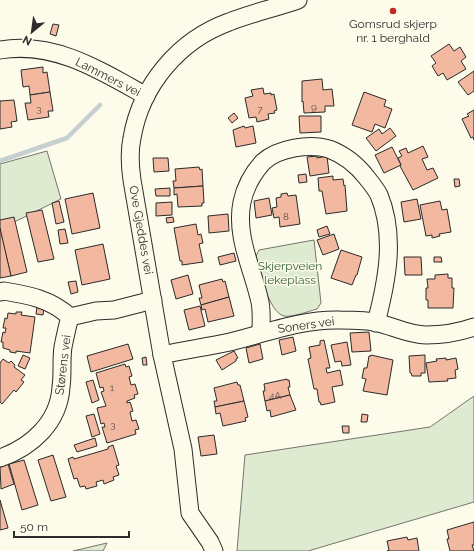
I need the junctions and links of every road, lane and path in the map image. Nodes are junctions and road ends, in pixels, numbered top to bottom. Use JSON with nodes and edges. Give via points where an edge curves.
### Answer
{"nodes":[{"id":1,"x":298,"y":0,"type":"edge"},
{"id":2,"x":0,"y":50,"type":"edge"},
{"id":3,"x":146,"y":96,"type":"junction"},
{"id":4,"x":0,"y":292,"type":"edge"},
{"id":5,"x":153,"y":300,"type":"junction"},
{"id":6,"x":70,"y":317,"type":"junction"},
{"id":7,"x":376,"y":323,"type":"junction"},
{"id":8,"x":474,"y":327,"type":"edge"},
{"id":9,"x":261,"y":332,"type":"junction"},
{"id":10,"x":162,"y":355,"type":"junction"},
{"id":11,"x":0,"y":458,"type":"edge"},
{"id":12,"x":212,"y":547,"type":"edge"}],
"edges":[{"from":1,"to":3,"type":"street","name":"Ove Gjeddes vei","via":[[228,22],[194,40],[169,62]]},
{"from":2,"to":3,"type":"street","name":"Lammers vei","via":[[33,48],[52,52],[95,67]]},
{"from":3,"to":5,"type":"street","name":"Ove Gjeddes vei","via":[[132,138],[130,161]]},
{"from":4,"to":6,"type":"street","via":[[34,296],[54,305]]},
{"from":5,"to":6,"type":"street"},
{"from":5,"to":10,"type":"street","name":"Ove Gjeddes vei"},
{"from":6,"to":11,"type":"street","name":"Størens vei","via":[[63,347],[62,389],[54,414],[33,441]]},
{"from":7,"to":8,"type":"street","name":"Soners vei","via":[[425,335]]},
{"from":7,"to":9,"type":"street","name":"Soners vei","via":[[317,321]]},
{"from":7,"to":9,"type":"street","via":[[388,263],[388,229],[383,204],[378,193],[350,160],[328,149],[307,146],[275,154],[263,162],[247,187],[242,203],[240,222],[245,253],[260,304]]},
{"from":9,"to":10,"type":"street","name":"Soners vei","via":[[212,346]]},
{"from":10,"to":12,"type":"street","name":"Ove Gjeddes vei","via":[[182,449],[190,513]]}]}
